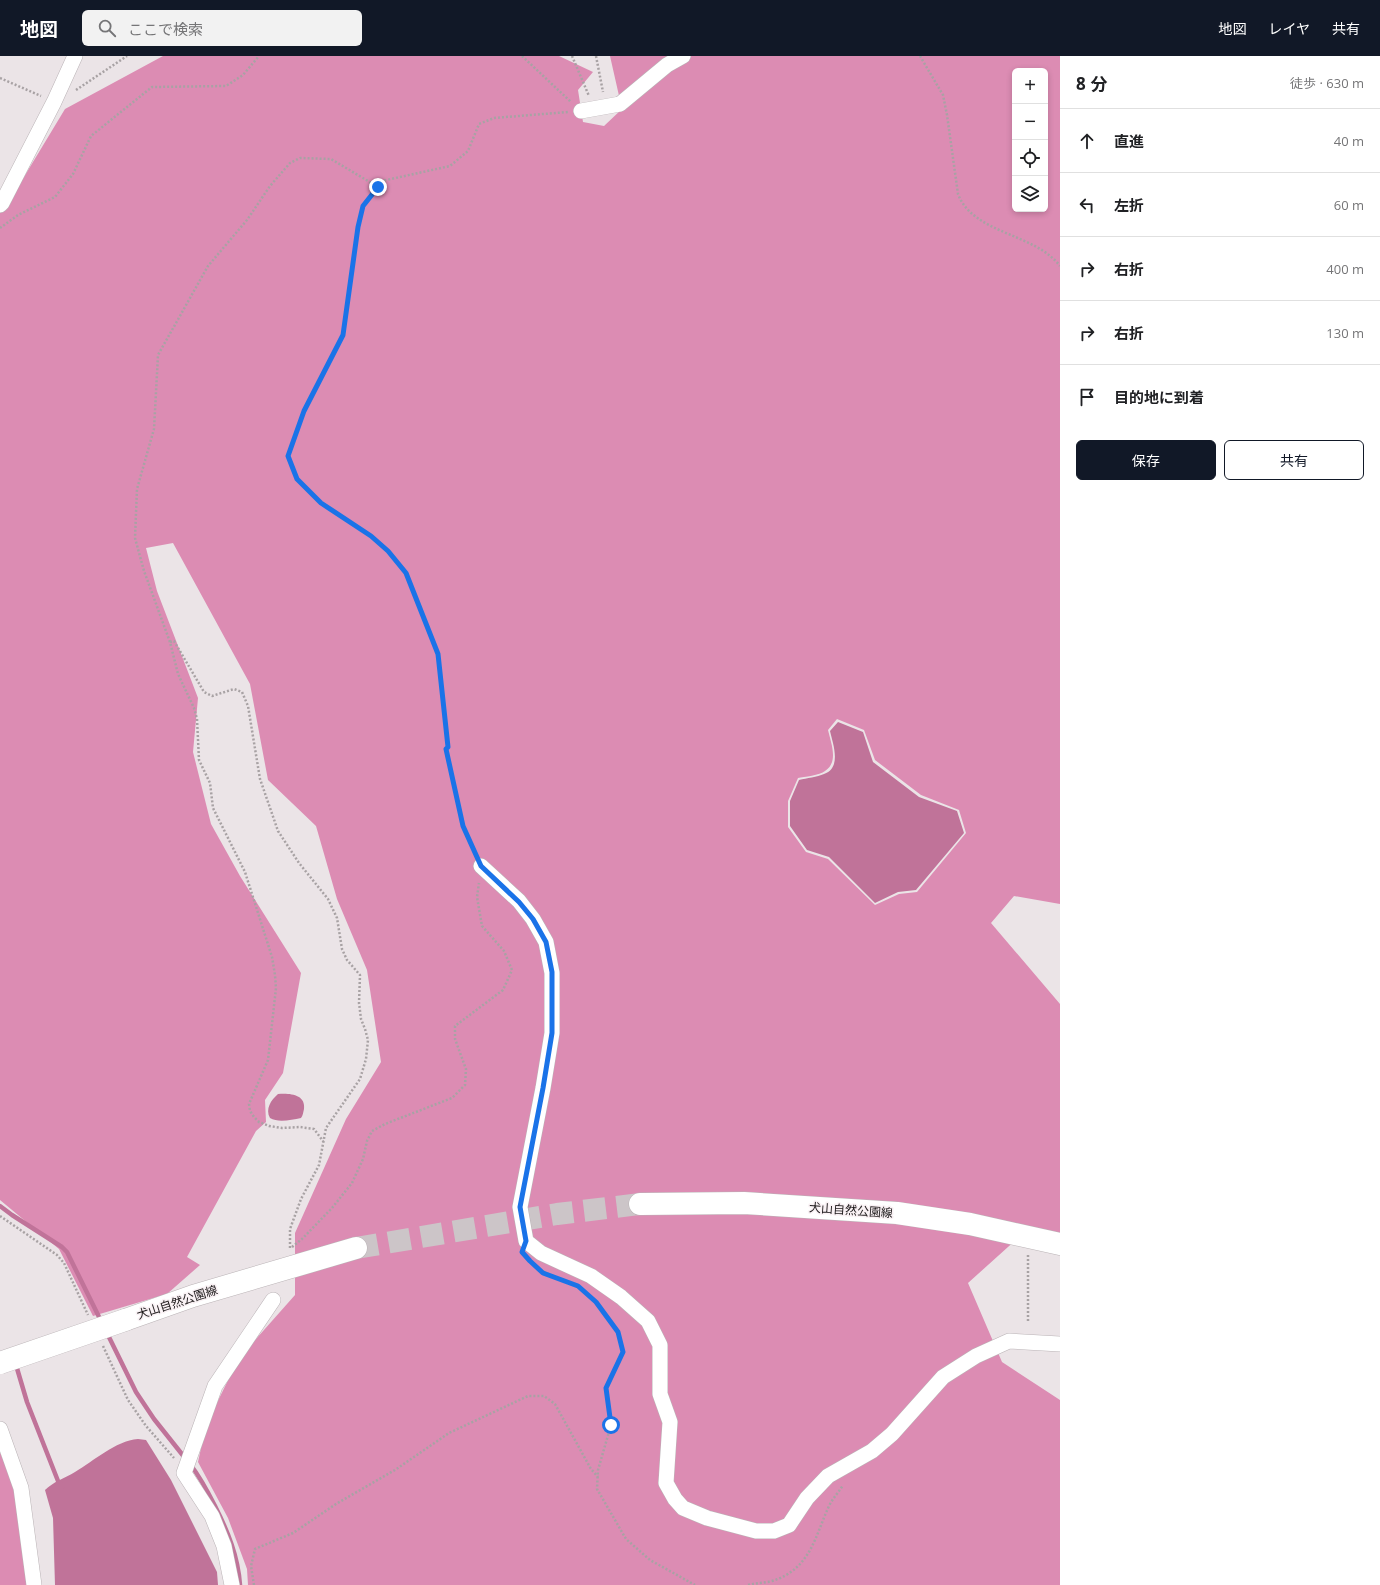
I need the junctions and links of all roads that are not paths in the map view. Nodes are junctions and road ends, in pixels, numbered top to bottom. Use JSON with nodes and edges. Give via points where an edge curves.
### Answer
{"nodes":[{"id":1,"x":75,"y":56,"type":"edge"},
{"id":2,"x":683,"y":56,"type":"edge"},
{"id":3,"x":593,"y":109,"type":"road end"},
{"id":4,"x":0,"y":204,"type":"edge"},
{"id":5,"x":481,"y":866,"type":"road end"},
{"id":6,"x":640,"y":1204,"type":"tunnel mouth"},
{"id":7,"x":1060,"y":1244,"type":"edge"},
{"id":8,"x":356,"y":1248,"type":"tunnel mouth"},
{"id":9,"x":273,"y":1300,"type":"dead end"},
{"id":10,"x":1060,"y":1344,"type":"edge"},
{"id":11,"x":0,"y":1363,"type":"edge"},
{"id":12,"x":0,"y":1429,"type":"edge"},
{"id":13,"x":34,"y":1585,"type":"edge"},
{"id":14,"x":232,"y":1585,"type":"edge"}],
"edges":[{"from":1,"to":4,"type":"street"},
{"from":2,"to":3,"type":"street","via":[[667,65],[620,104]]},
{"from":5,"to":10,"type":"street","via":[[533,919],[546,942],[552,972],[552,1033],[520,1207],[526,1241],[541,1253],[591,1276],[621,1297],[648,1321],[660,1345],[660,1394],[670,1422],[666,1483],[674,1499],[683,1508],[706,1518],[756,1531],[774,1531],[789,1525],[807,1498],[828,1476],[872,1451],[892,1434],[943,1377],[976,1356],[1009,1341]]},
{"from":6,"to":7,"type":"main road","name":"犬山自然公園線","via":[[744,1203],[897,1213],[970,1224]]},
{"from":8,"to":11,"type":"main road","name":"犬山自然公園線","bridge":true,"via":[[193,1296]]},
{"from":9,"to":14,"type":"street","via":[[216,1386],[184,1472],[215,1522],[224,1546]]},
{"from":12,"to":13,"type":"street","via":[[21,1488]]}]}
